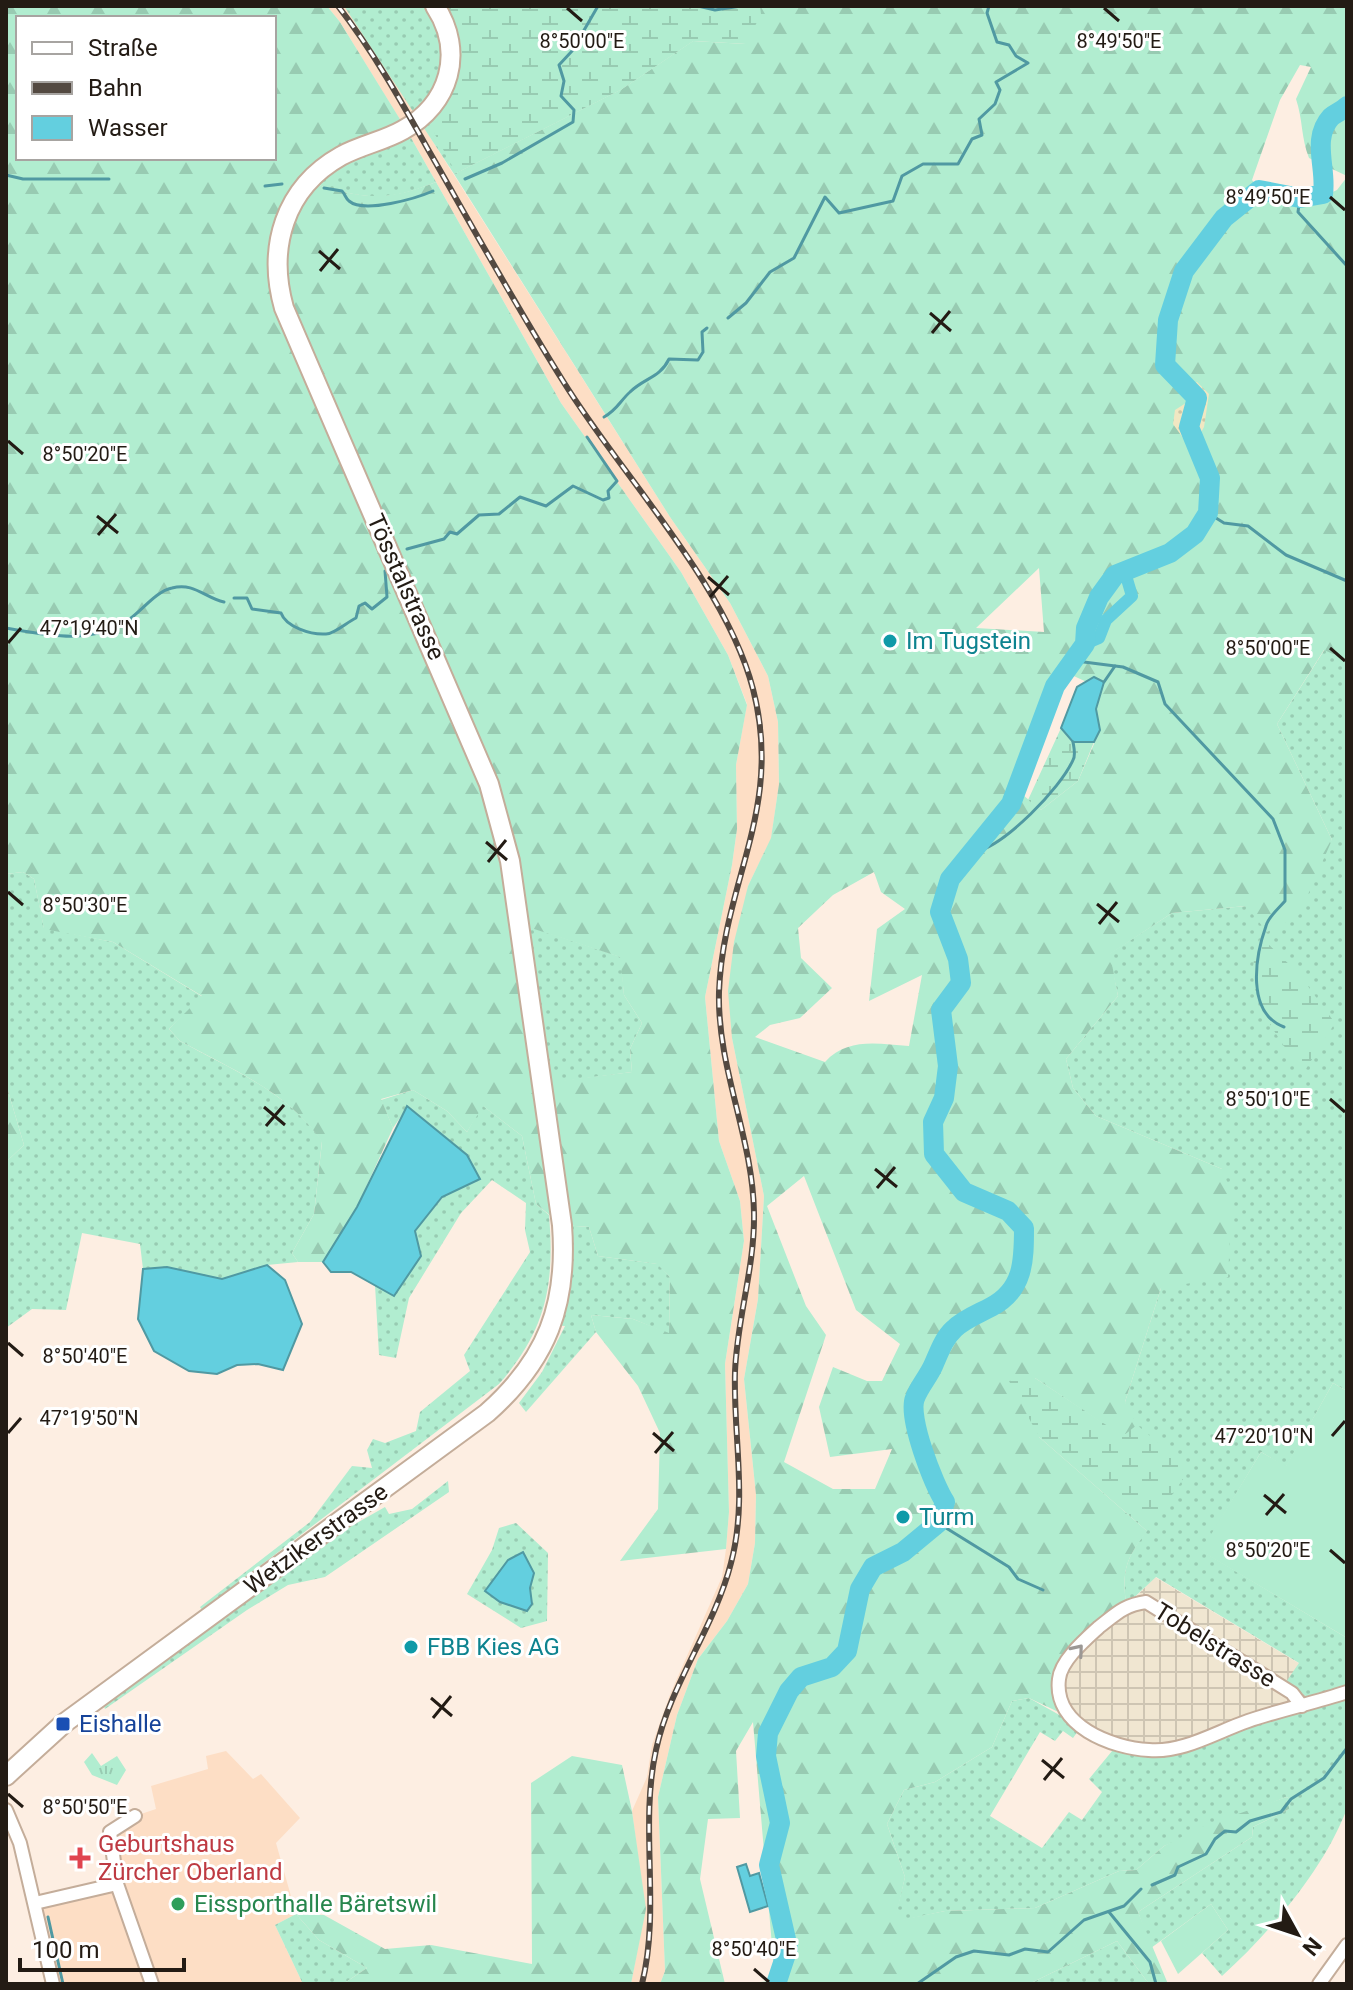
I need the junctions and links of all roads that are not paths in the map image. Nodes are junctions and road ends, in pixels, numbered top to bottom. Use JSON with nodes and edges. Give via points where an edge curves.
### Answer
{"nodes":[{"id":1,"x":435,"y":6,"type":"edge"},
{"id":2,"x":564,"y":1259,"type":"joint"},
{"id":3,"x":1347,"y":1692,"type":"edge"},
{"id":4,"x":1302,"y":1706,"type":"junction"},
{"id":5,"x":6,"y":1776,"type":"edge"},
{"id":6,"x":6,"y":1810,"type":"edge"},
{"id":7,"x":135,"y":1816,"type":"dead end"},
{"id":8,"x":117,"y":1884,"type":"junction"},
{"id":9,"x":35,"y":1903,"type":"junction"},
{"id":10,"x":1347,"y":1945,"type":"edge"},
{"id":11,"x":53,"y":1984,"type":"edge"},
{"id":12,"x":152,"y":1984,"type":"edge"},
{"id":13,"x":1319,"y":1984,"type":"edge"}],
"edges":[{"from":1,"to":2,"type":"main road","name":"Tösstalstrasse","via":[[450,37],[452,57],[437,101],[406,129],[344,155],[308,181],[284,220],[276,271],[284,308],[456,700],[496,808],[510,861]]},
{"from":2,"to":5,"type":"main road","name":"Wetzikerstrasse","via":[[561,1290],[540,1352],[508,1395],[61,1726]]},
{"from":3,"to":4,"type":"street","name":"Tobelstrasse"},
{"from":4,"to":4,"type":"street","name":"Tobelstrasse","one_way":true,"via":[[1178,1747],[1150,1751],[1099,1738],[1071,1718],[1059,1696],[1059,1676],[1089,1636],[1126,1605],[1146,1602],[1292,1693]]},
{"from":6,"to":9,"type":"street"},
{"from":7,"to":8,"type":"street","via":[[110,1832]]},
{"from":8,"to":9,"type":"street"},
{"from":8,"to":12,"type":"street"},
{"from":9,"to":11,"type":"street"},
{"from":10,"to":13,"type":"street"}]}
